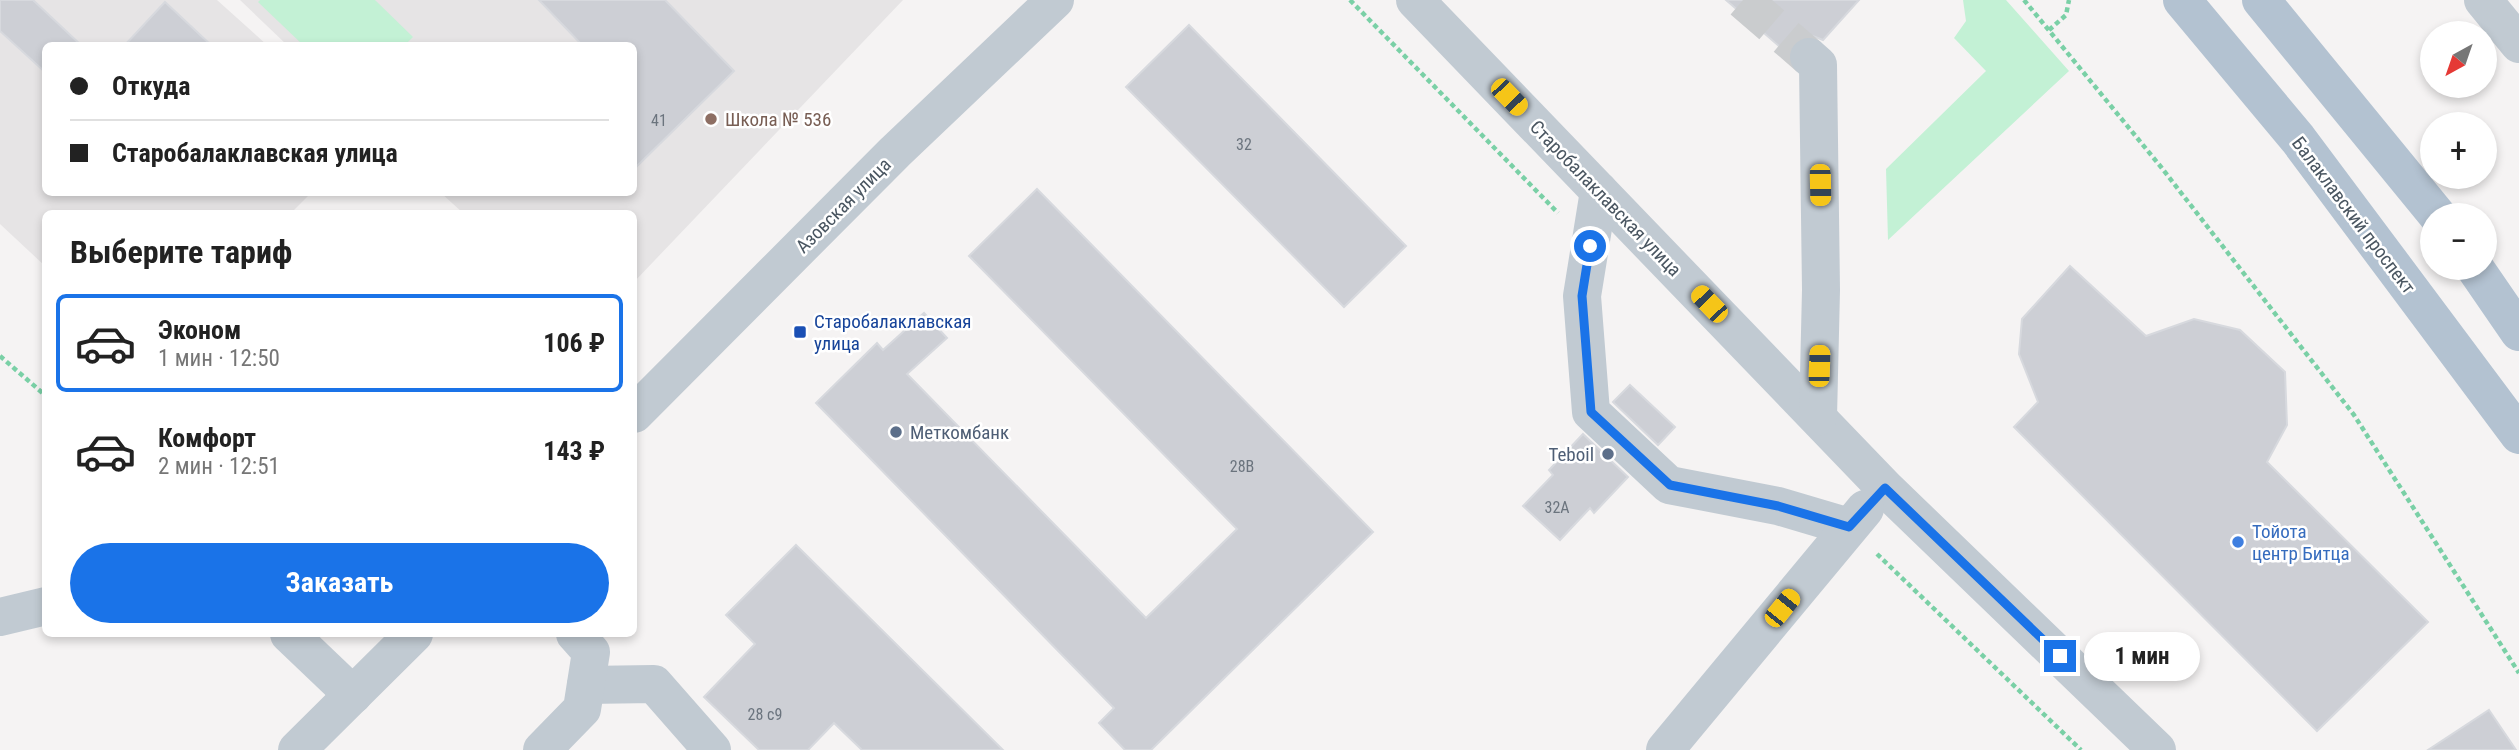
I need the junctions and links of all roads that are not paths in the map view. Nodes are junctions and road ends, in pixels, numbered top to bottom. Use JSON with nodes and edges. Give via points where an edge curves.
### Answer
{"nodes":[{"id":1,"x":1055,"y":0,"type":"edge"},
{"id":2,"x":2182,"y":0,"type":"edge"},
{"id":3,"x":2261,"y":0,"type":"edge"},
{"id":4,"x":2483,"y":0,"type":"edge"},
{"id":5,"x":1429,"y":1,"type":"edge"},
{"id":6,"x":2206,"y":16,"type":"edge"},
{"id":7,"x":2519,"y":44,"type":"edge"},
{"id":8,"x":1809,"y":57,"type":"tunnel mouth"},
{"id":9,"x":1599,"y":191,"type":"junction"},
{"id":10,"x":2427,"y":203,"type":"edge"},
{"id":11,"x":2483,"y":280,"type":"edge"},
{"id":12,"x":2519,"y":332,"type":"edge"},
{"id":13,"x":637,"y":411,"type":"edge"},
{"id":14,"x":1818,"y":417,"type":"junction"},
{"id":15,"x":2519,"y":435,"type":"edge"},
{"id":16,"x":1885,"y":488,"type":"junction"},
{"id":17,"x":1849,"y":527,"type":"junction"},
{"id":18,"x":42,"y":607,"type":"edge"},
{"id":19,"x":0,"y":617,"type":"edge"},
{"id":20,"x":292,"y":637,"type":"edge"},
{"id":21,"x":411,"y":637,"type":"edge"},
{"id":22,"x":578,"y":637,"type":"edge"},
{"id":23,"x":586,"y":685,"type":"junction"},
{"id":24,"x":353,"y":695,"type":"junction"},
{"id":25,"x":297,"y":750,"type":"edge"},
{"id":26,"x":542,"y":750,"type":"edge"},
{"id":27,"x":712,"y":750,"type":"edge"},
{"id":28,"x":1665,"y":750,"type":"edge"},
{"id":29,"x":2157,"y":750,"type":"edge"}],
"edges":[{"from":1,"to":13,"type":"street","name":"Азовская улица"},
{"from":2,"to":6,"type":"main road","name":"Балаклавский проспект"},
{"from":3,"to":10,"type":"main road"},
{"from":4,"to":7,"type":"street"},
{"from":5,"to":9,"type":"street","name":"Старобалаклавская улица"},
{"from":6,"to":15,"type":"main road","name":"Балаклавский проспект"},
{"from":8,"to":14,"type":"street","via":[[1818,65]]},
{"from":9,"to":14,"type":"street","name":"Старобалаклавская улица"},
{"from":9,"to":17,"type":"street","via":[[1582,296],[1591,412],[1670,485],[1778,506]]},
{"from":11,"to":12,"type":"main road"},
{"from":14,"to":16,"type":"street","name":"Старобалаклавская улица"},
{"from":16,"to":17,"type":"street"},
{"from":16,"to":29,"type":"street","name":"Старобалаклавская улица"},
{"from":17,"to":28,"type":"street"},
{"from":18,"to":19,"type":"street"},
{"from":20,"to":24,"type":"street"},
{"from":21,"to":24,"type":"street"},
{"from":22,"to":23,"type":"street","via":[[591,652]]},
{"from":23,"to":26,"type":"street","via":[[582,709]]},
{"from":23,"to":27,"type":"street","via":[[654,684]]},
{"from":24,"to":25,"type":"street"}]}
